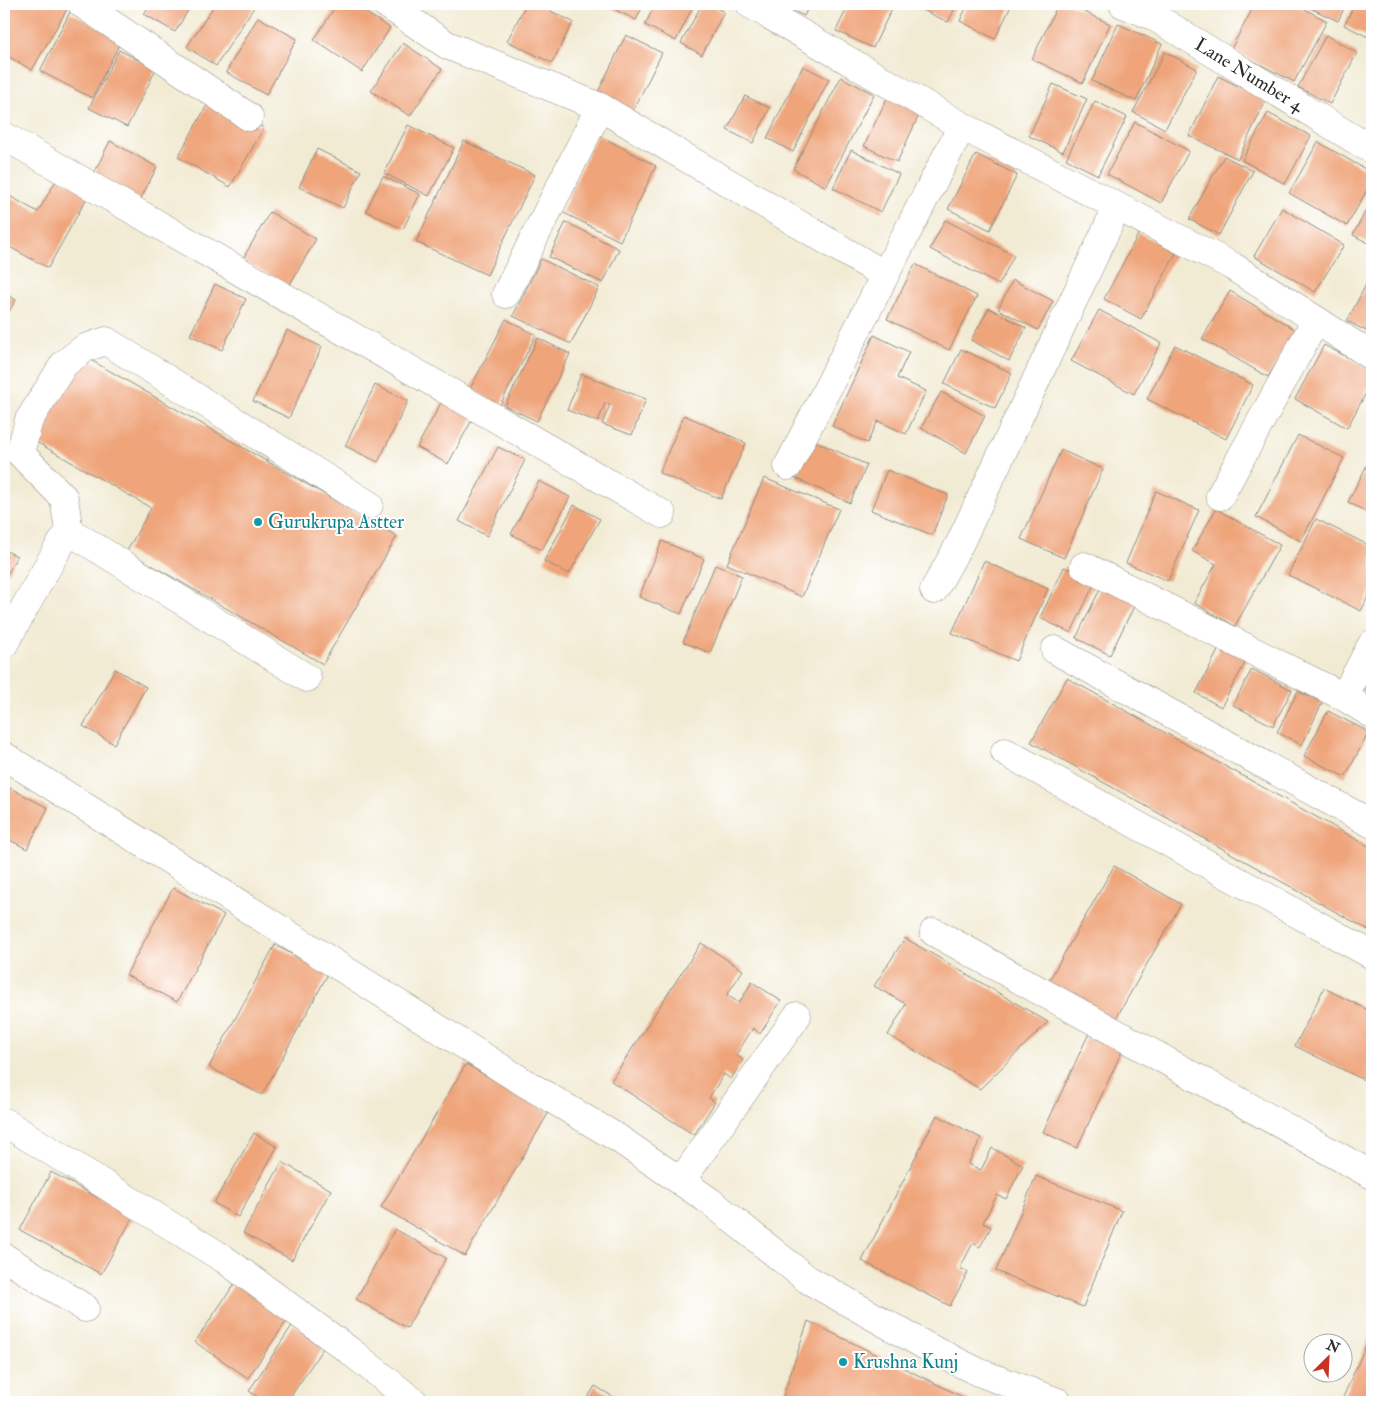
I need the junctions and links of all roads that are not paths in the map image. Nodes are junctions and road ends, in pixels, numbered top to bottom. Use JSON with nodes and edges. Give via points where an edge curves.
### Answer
{"nodes":[{"id":1,"x":82,"y":4,"type":"edge"},
{"id":2,"x":386,"y":4,"type":"edge"},
{"id":3,"x":750,"y":4,"type":"edge"},
{"id":4,"x":1123,"y":4,"type":"edge"},
{"id":5,"x":600,"y":107,"type":"junction"},
{"id":6,"x":249,"y":117,"type":"dead end"},
{"id":7,"x":962,"y":126,"type":"junction"},
{"id":8,"x":4,"y":136,"type":"edge"},
{"id":9,"x":1372,"y":150,"type":"edge"},
{"id":10,"x":1117,"y":207,"type":"junction"},
{"id":11,"x":885,"y":275,"type":"junction"},
{"id":12,"x":506,"y":294,"type":"dead end"},
{"id":13,"x":1316,"y":320,"type":"junction"},
{"id":14,"x":1372,"y":356,"type":"edge"},
{"id":15,"x":788,"y":466,"type":"dead end"},
{"id":16,"x":1220,"y":496,"type":"dead end"},
{"id":17,"x":369,"y":505,"type":"dead end"},
{"id":18,"x":662,"y":514,"type":"dead end"},
{"id":19,"x":63,"y":540,"type":"junction"},
{"id":20,"x":1084,"y":566,"type":"dead end"},
{"id":21,"x":934,"y":590,"type":"dead end"},
{"id":22,"x":4,"y":644,"type":"edge"},
{"id":23,"x":1372,"y":644,"type":"edge"},
{"id":24,"x":1055,"y":650,"type":"dead end"},
{"id":25,"x":307,"y":678,"type":"dead end"},
{"id":26,"x":1344,"y":697,"type":"junction"},
{"id":27,"x":1372,"y":714,"type":"edge"},
{"id":28,"x":1005,"y":752,"type":"dead end"},
{"id":29,"x":4,"y":756,"type":"edge"},
{"id":30,"x":1372,"y":824,"type":"edge"},
{"id":31,"x":934,"y":932,"type":"dead end"},
{"id":32,"x":1372,"y":955,"type":"edge"},
{"id":33,"x":797,"y":1016,"type":"dead end"},
{"id":34,"x":4,"y":1122,"type":"edge"},
{"id":35,"x":1372,"y":1175,"type":"edge"},
{"id":36,"x":681,"y":1182,"type":"junction"},
{"id":37,"x":4,"y":1257,"type":"edge"},
{"id":38,"x":85,"y":1308,"type":"dead end"},
{"id":39,"x":414,"y":1402,"type":"edge"},
{"id":40,"x":1058,"y":1402,"type":"edge"}],
"edges":[{"from":1,"to":6,"type":"street"},
{"from":2,"to":5,"type":"street","via":[[447,45]]},
{"from":3,"to":7,"type":"street"},
{"from":4,"to":9,"type":"street","name":"Lane Number 4","via":[[1153,16]]},
{"from":5,"to":11,"type":"street"},
{"from":5,"to":12,"type":"street"},
{"from":7,"to":10,"type":"street"},
{"from":7,"to":11,"type":"street"},
{"from":8,"to":18,"type":"street"},
{"from":10,"to":13,"type":"street","via":[[1232,266]]},
{"from":10,"to":21,"type":"street","via":[[960,543]]},
{"from":11,"to":15,"type":"street"},
{"from":13,"to":14,"type":"street"},
{"from":13,"to":16,"type":"street"},
{"from":17,"to":19,"type":"street","via":[[106,341],[85,348],[64,364],[29,420],[20,453],[64,498]]},
{"from":19,"to":22,"type":"street"},
{"from":19,"to":25,"type":"street"},
{"from":20,"to":26,"type":"street"},
{"from":23,"to":26,"type":"street"},
{"from":24,"to":30,"type":"street"},
{"from":26,"to":27,"type":"street"},
{"from":28,"to":32,"type":"street"},
{"from":29,"to":36,"type":"street","via":[[619,1140]]},
{"from":31,"to":35,"type":"street"},
{"from":33,"to":36,"type":"street"},
{"from":34,"to":39,"type":"street","via":[[224,1259]]},
{"from":36,"to":40,"type":"street","via":[[807,1279],[978,1372]]},
{"from":37,"to":38,"type":"street"}]}
